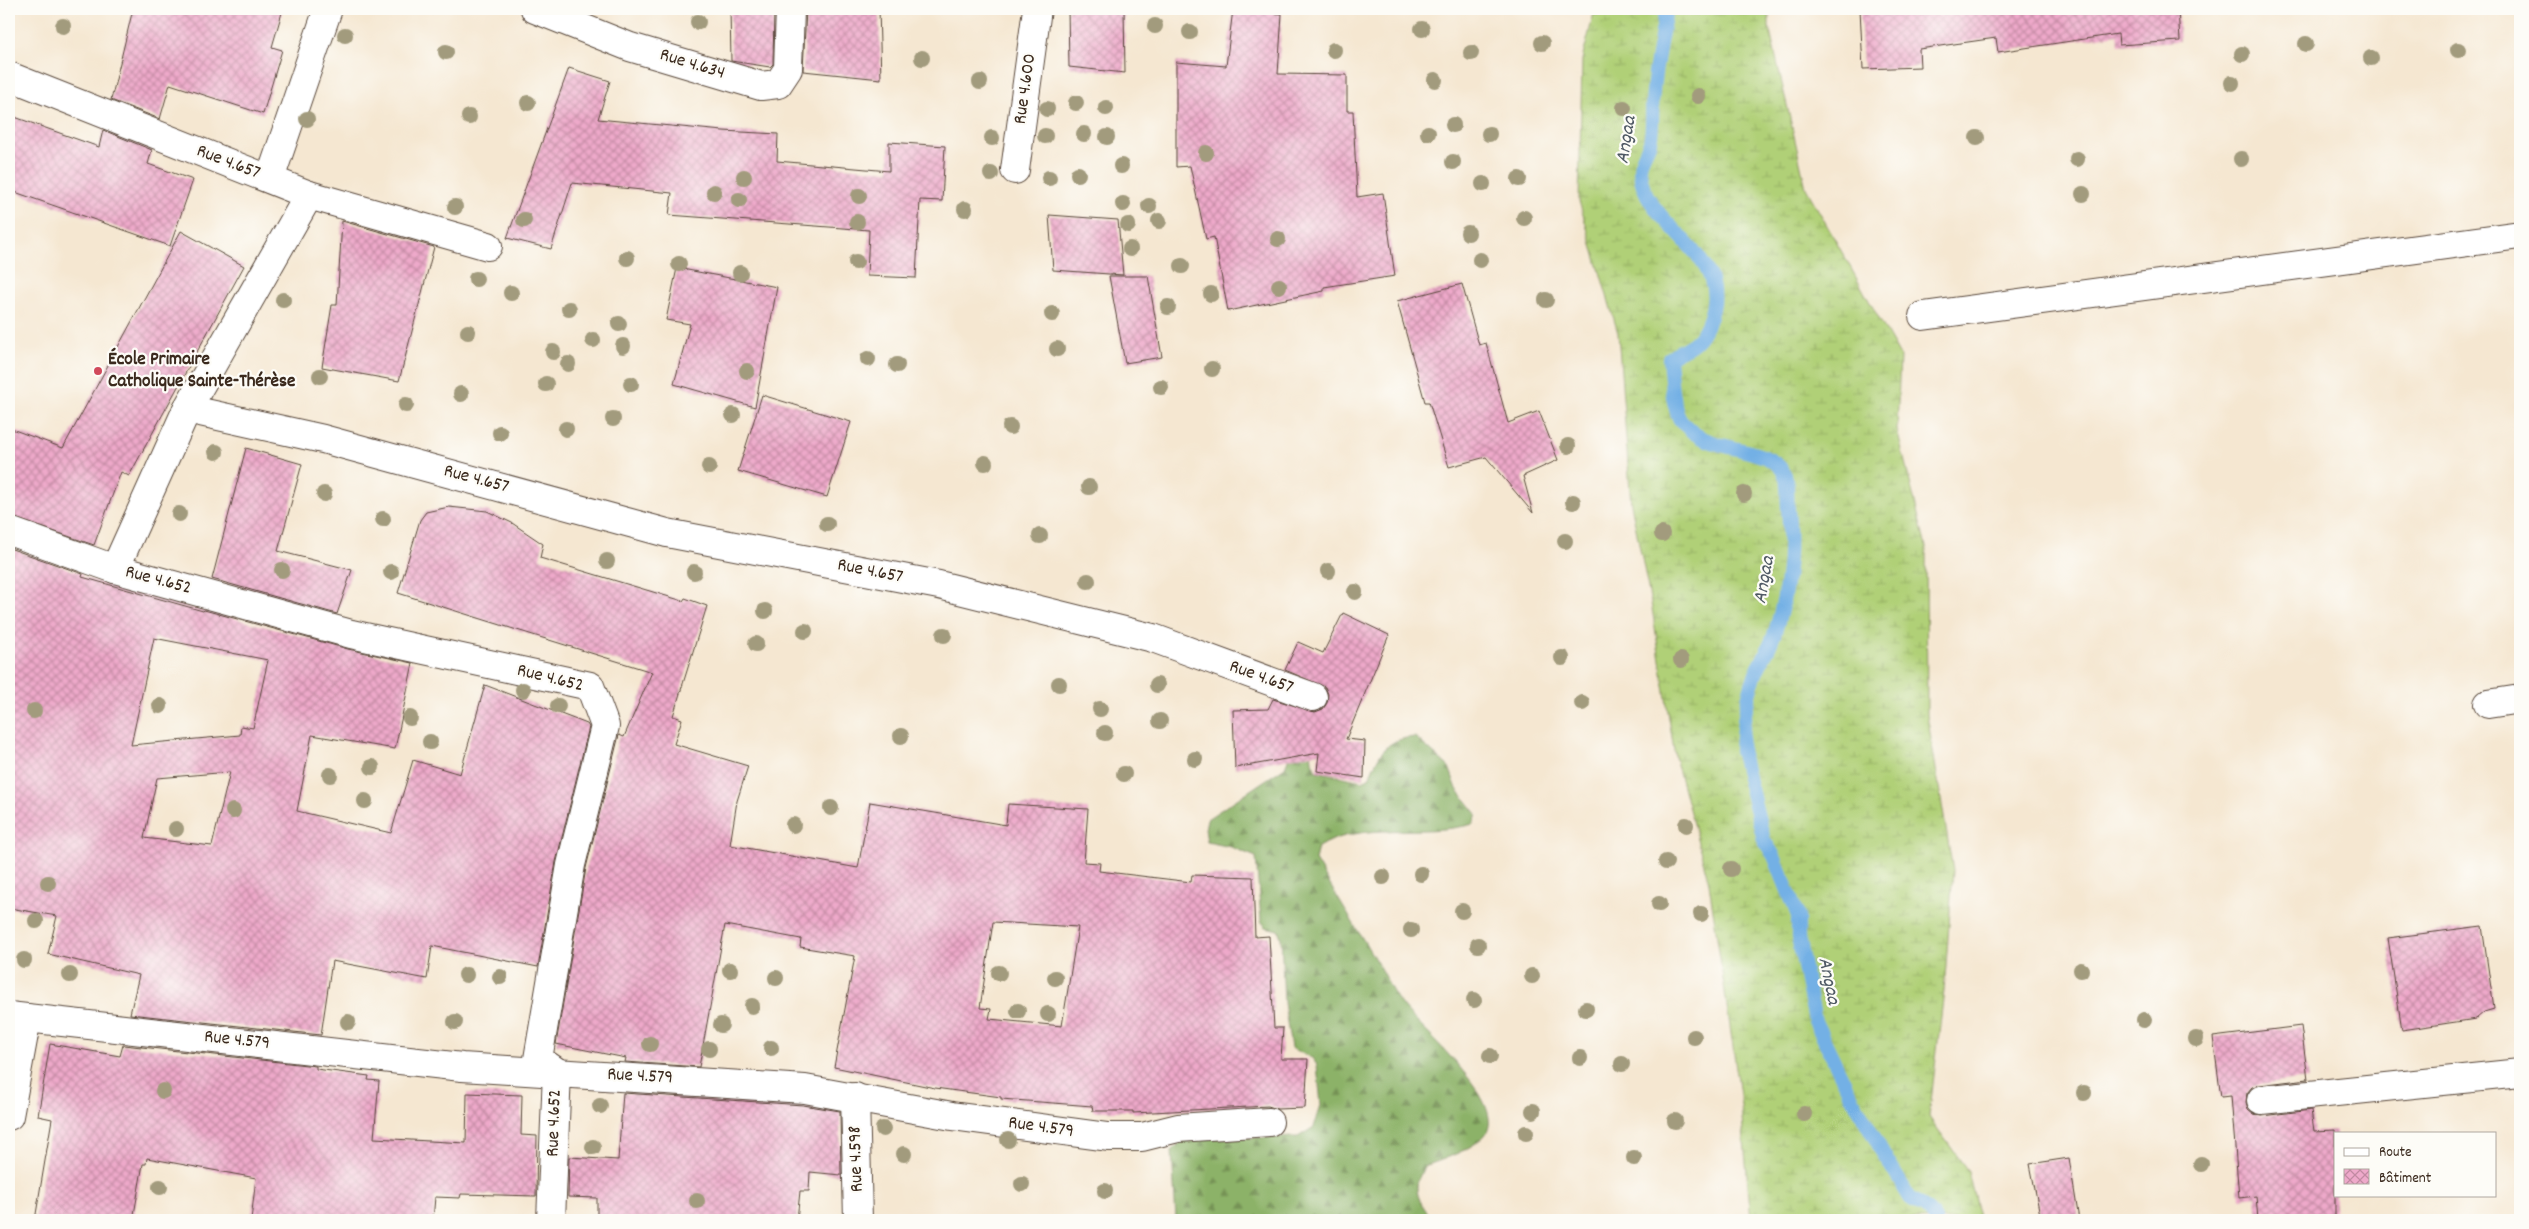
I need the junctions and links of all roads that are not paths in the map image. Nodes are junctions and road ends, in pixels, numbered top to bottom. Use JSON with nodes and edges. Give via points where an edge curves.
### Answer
{"nodes":[{"id":1,"x":328,"y":9,"type":"edge"},
{"id":2,"x":535,"y":9,"type":"edge"},
{"id":3,"x":790,"y":9,"type":"edge"},
{"id":4,"x":1037,"y":9,"type":"edge"},
{"id":5,"x":9,"y":76,"type":"edge"},
{"id":6,"x":1015,"y":170,"type":"dead end"},
{"id":7,"x":270,"y":179,"type":"junction"},
{"id":8,"x":309,"y":195,"type":"junction"},
{"id":9,"x":2520,"y":234,"type":"edge"},
{"id":10,"x":488,"y":246,"type":"dead end"},
{"id":11,"x":1923,"y":316,"type":"dead end"},
{"id":12,"x":187,"y":409,"type":"junction"},
{"id":13,"x":9,"y":532,"type":"edge"},
{"id":14,"x":114,"y":570,"type":"junction"},
{"id":15,"x":1313,"y":697,"type":"dead end"},
{"id":16,"x":2520,"y":699,"type":"edge"},
{"id":17,"x":2488,"y":704,"type":"dead end"},
{"id":18,"x":18,"y":1017,"type":"edge"},
{"id":19,"x":557,"y":1072,"type":"junction"},
{"id":20,"x":2520,"y":1073,"type":"edge"},
{"id":21,"x":855,"y":1097,"type":"junction"},
{"id":22,"x":2261,"y":1100,"type":"dead end"},
{"id":23,"x":9,"y":1116,"type":"edge"},
{"id":24,"x":1269,"y":1122,"type":"dead end"},
{"id":25,"x":552,"y":1220,"type":"edge"},
{"id":26,"x":858,"y":1220,"type":"edge"}],
"edges":[{"from":1,"to":7,"type":"street"},
{"from":2,"to":3,"type":"street","name":"Rue 4.634","via":[[630,47],[761,86],[778,84],[788,69]]},
{"from":4,"to":6,"type":"street","name":"Rue 4.600"},
{"from":5,"to":7,"type":"street","name":"Rue 4.657"},
{"from":7,"to":8,"type":"street","name":"Rue 4.657"},
{"from":8,"to":10,"type":"street","name":"Rue 4.657"},
{"from":8,"to":12,"type":"street"},
{"from":9,"to":11,"type":"street"},
{"from":12,"to":14,"type":"street"},
{"from":12,"to":15,"type":"street","name":"Rue 4.657","via":[[323,439],[668,533],[939,585],[1154,638]]},
{"from":13,"to":14,"type":"street","name":"Rue 4.652"},
{"from":14,"to":19,"type":"street","name":"Rue 4.652","via":[[351,634],[590,686],[605,726],[571,865],[538,1059]]},
{"from":16,"to":17,"type":"street"},
{"from":18,"to":19,"type":"street","name":"Rue 4.579","via":[[462,1067]]},
{"from":18,"to":23,"type":"street"},
{"from":19,"to":21,"type":"street","name":"Rue 4.579","via":[[771,1085]]},
{"from":19,"to":25,"type":"street","name":"Rue 4.652"},
{"from":20,"to":22,"type":"street"},
{"from":21,"to":24,"type":"street","name":"Rue 4.579","via":[[952,1116],[1108,1137],[1142,1138],[1178,1128]]},
{"from":21,"to":26,"type":"street","name":"Rue 4.598"}]}
